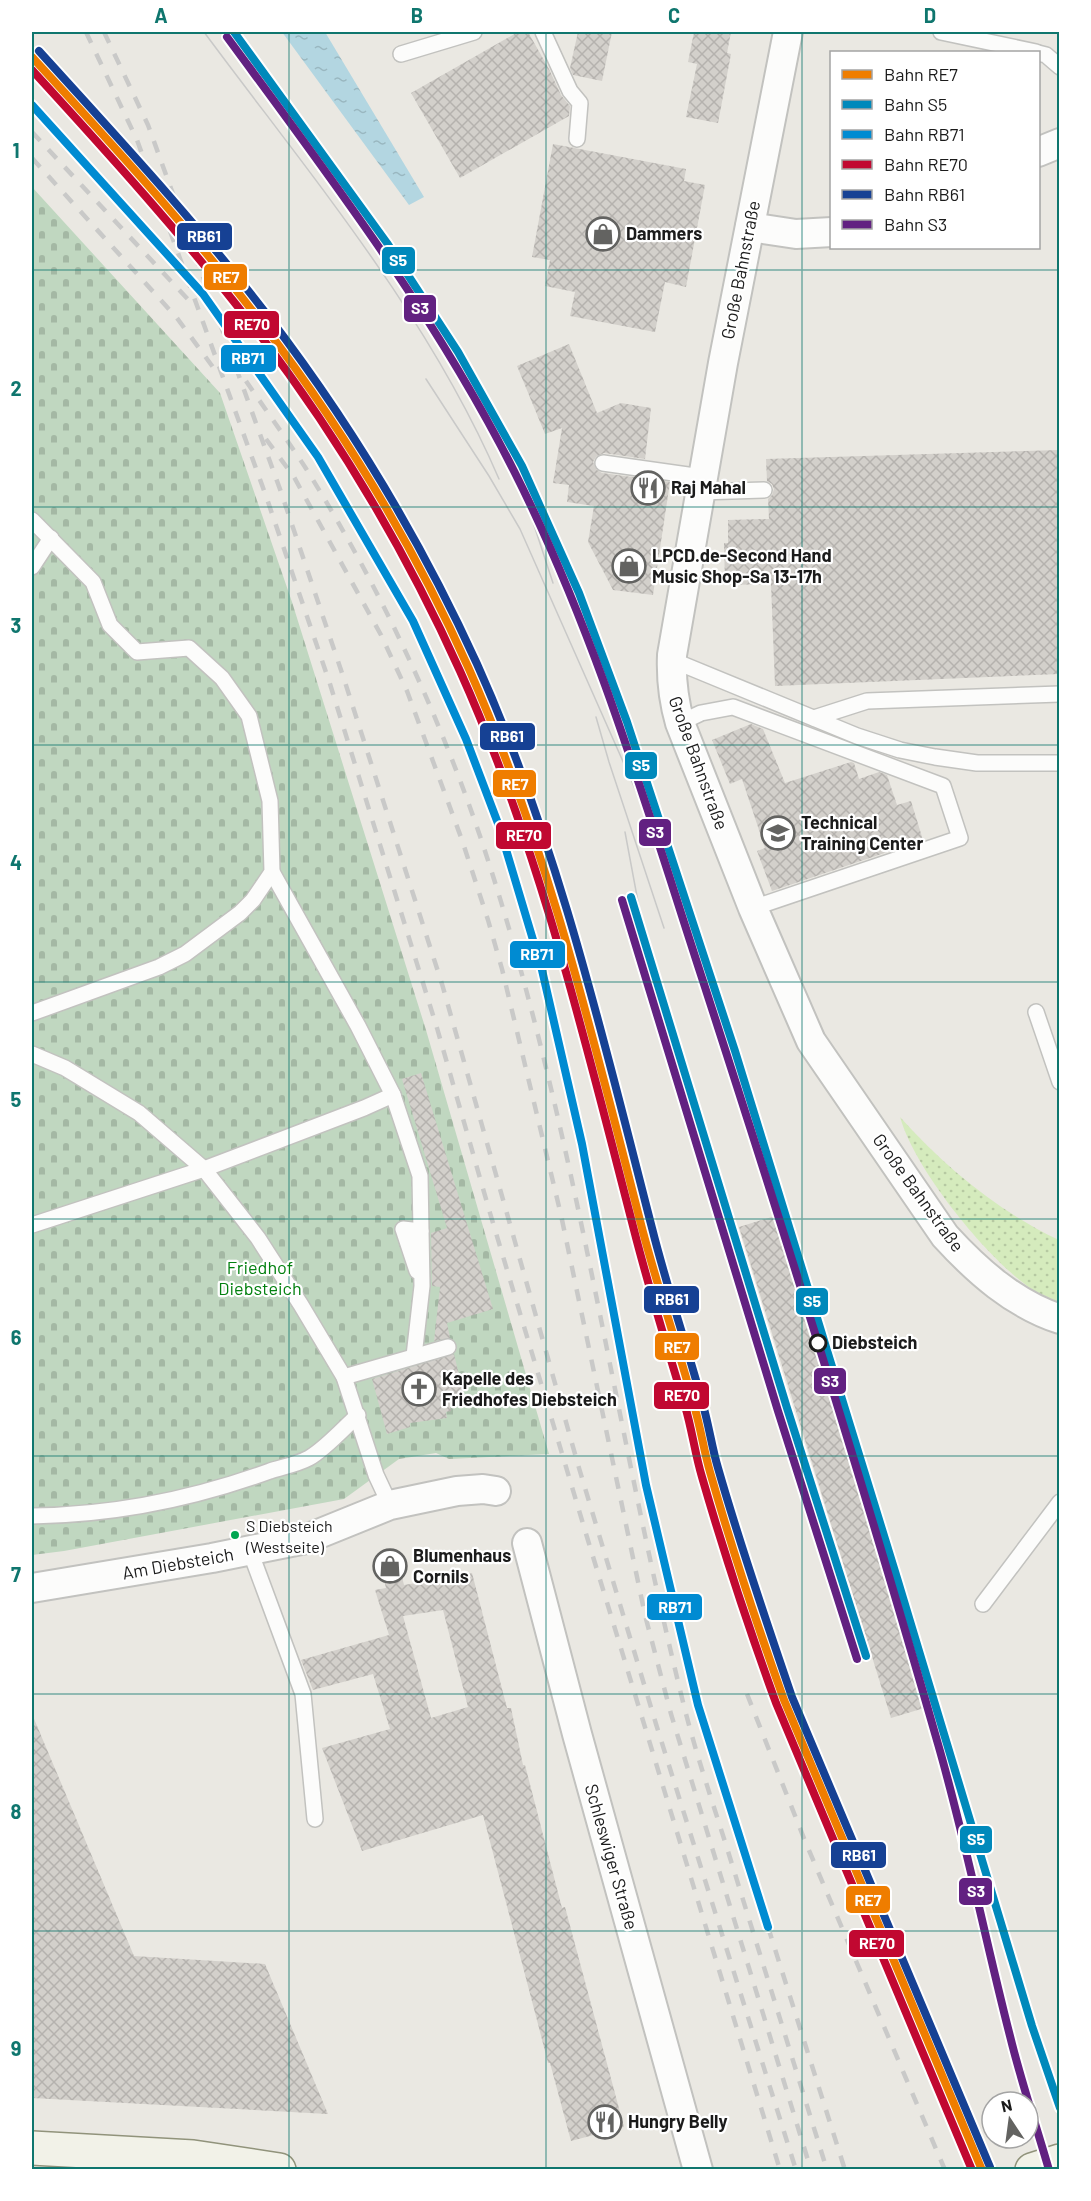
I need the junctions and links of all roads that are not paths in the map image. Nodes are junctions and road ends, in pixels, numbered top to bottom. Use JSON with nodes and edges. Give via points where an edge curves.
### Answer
{"nodes":[{"id":1,"x":474,"y":32,"type":"edge"},
{"id":2,"x":543,"y":32,"type":"edge"},
{"id":3,"x":788,"y":32,"type":"edge"},
{"id":4,"x":941,"y":32,"type":"edge"},
{"id":5,"x":1028,"y":51,"type":"edge"},
{"id":6,"x":401,"y":54,"type":"dead end"},
{"id":7,"x":1040,"y":54,"type":"edge"},
{"id":8,"x":1059,"y":67,"type":"edge"},
{"id":9,"x":577,"y":139,"type":"dead end"},
{"id":10,"x":1059,"y":143,"type":"edge"},
{"id":11,"x":1040,"y":151,"type":"edge"},
{"id":12,"x":750,"y":227,"type":"junction"},
{"id":13,"x":830,"y":232,"type":"edge"},
{"id":14,"x":603,"y":463,"type":"dead end"},
{"id":15,"x":701,"y":484,"type":"junction"},
{"id":16,"x":765,"y":490,"type":"dead end"},
{"id":17,"x":32,"y":520,"type":"edge"},
{"id":18,"x":51,"y":538,"type":"junction"},
{"id":19,"x":32,"y":567,"type":"edge"},
{"id":20,"x":672,"y":660,"type":"junction"},
{"id":21,"x":1059,"y":694,"type":"edge"},
{"id":22,"x":814,"y":718,"type":"junction"},
{"id":23,"x":680,"y":723,"type":"junction"},
{"id":24,"x":1059,"y":763,"type":"edge"},
{"id":25,"x":272,"y":872,"type":"junction"},
{"id":26,"x":753,"y":908,"type":"junction"},
{"id":27,"x":1036,"y":1012,"type":"dead end"},
{"id":28,"x":32,"y":1013,"type":"edge"},
{"id":29,"x":32,"y":1054,"type":"edge"},
{"id":30,"x":1059,"y":1082,"type":"edge"},
{"id":31,"x":393,"y":1095,"type":"junction"},
{"id":32,"x":204,"y":1169,"type":"junction"},
{"id":33,"x":32,"y":1225,"type":"edge"},
{"id":34,"x":1059,"y":1319,"type":"edge"},
{"id":35,"x":448,"y":1347,"type":"dead end"},
{"id":36,"x":414,"y":1356,"type":"junction"},
{"id":37,"x":344,"y":1377,"type":"junction"},
{"id":38,"x":358,"y":1415,"type":"junction"},
{"id":39,"x":496,"y":1491,"type":"dead end"},
{"id":40,"x":1059,"y":1502,"type":"edge"},
{"id":41,"x":390,"y":1505,"type":"junction"},
{"id":42,"x":32,"y":1516,"type":"edge"},
{"id":43,"x":527,"y":1544,"type":"dead end"},
{"id":44,"x":250,"y":1551,"type":"junction"},
{"id":45,"x":32,"y":1588,"type":"edge"},
{"id":46,"x":984,"y":1604,"type":"dead end"},
{"id":47,"x":315,"y":1819,"type":"dead end"},
{"id":48,"x":32,"y":2148,"type":"edge"},
{"id":49,"x":1059,"y":2161,"type":"edge"},
{"id":50,"x":279,"y":2169,"type":"edge"},
{"id":51,"x":698,"y":2169,"type":"edge"},
{"id":52,"x":1032,"y":2169,"type":"edge"}],
"edges":[{"from":1,"to":6,"type":"lane"},
{"from":2,"to":9,"type":"lane","via":[[570,91],[580,103]]},
{"from":3,"to":12,"type":"street","name":"Große Bahnstraße"},
{"from":4,"to":5,"type":"lane"},
{"from":7,"to":8,"type":"lane"},
{"from":10,"to":11,"type":"street"},
{"from":12,"to":13,"type":"street","via":[[796,234]]},
{"from":12,"to":15,"type":"street","name":"Große Bahnstraße"},
{"from":14,"to":15,"type":"lane"},
{"from":15,"to":16,"type":"lane"},
{"from":15,"to":20,"type":"street","name":"Große Bahnstraße"},
{"from":17,"to":18,"type":"lane"},
{"from":18,"to":19,"type":"lane"},
{"from":18,"to":25,"type":"lane","via":[[93,582],[104,628],[137,652],[189,648],[222,678],[249,716],[270,801]]},
{"from":20,"to":22,"type":"lane"},
{"from":20,"to":23,"type":"street","name":"Große Bahnstraße","via":[[673,699]]},
{"from":21,"to":22,"type":"lane","via":[[867,701]]},
{"from":22,"to":24,"type":"lane","via":[[900,750],[935,757],[977,763]]},
{"from":23,"to":26,"type":"street","name":"Große Bahnstraße"},
{"from":23,"to":26,"type":"lane","via":[[701,713],[733,707],[943,786],[960,838]]},
{"from":25,"to":28,"type":"lane","via":[[240,913],[185,954],[159,968]]},
{"from":25,"to":31,"type":"lane"},
{"from":26,"to":34,"type":"street","name":"Große Bahnstraße","via":[[811,1041],[945,1236],[992,1282]]},
{"from":27,"to":30,"type":"lane"},
{"from":29,"to":32,"type":"lane","via":[[65,1068],[139,1113]]},
{"from":31,"to":32,"type":"lane"},
{"from":31,"to":36,"type":"lane","via":[[420,1176],[422,1286]]},
{"from":32,"to":33,"type":"lane"},
{"from":32,"to":37,"type":"lane","via":[[258,1238]]},
{"from":35,"to":36,"type":"lane"},
{"from":36,"to":37,"type":"lane"},
{"from":37,"to":38,"type":"lane"},
{"from":38,"to":41,"type":"lane","via":[[376,1475]]},
{"from":38,"to":42,"type":"lane","via":[[310,1458],[236,1483],[131,1508]]},
{"from":39,"to":41,"type":"street","name":"Am Diebsteich","via":[[457,1491]]},
{"from":40,"to":46,"type":"lane"},
{"from":41,"to":44,"type":"street","name":"Am Diebsteich","via":[[306,1539]]},
{"from":43,"to":51,"type":"street","name":"Schleswiger Straße"},
{"from":44,"to":45,"type":"street","name":"Am Diebsteich"},
{"from":44,"to":47,"type":"lane","via":[[303,1694]]},
{"from":48,"to":50,"type":"street","via":[[193,2157]]},
{"from":49,"to":52,"type":"street"}]}
